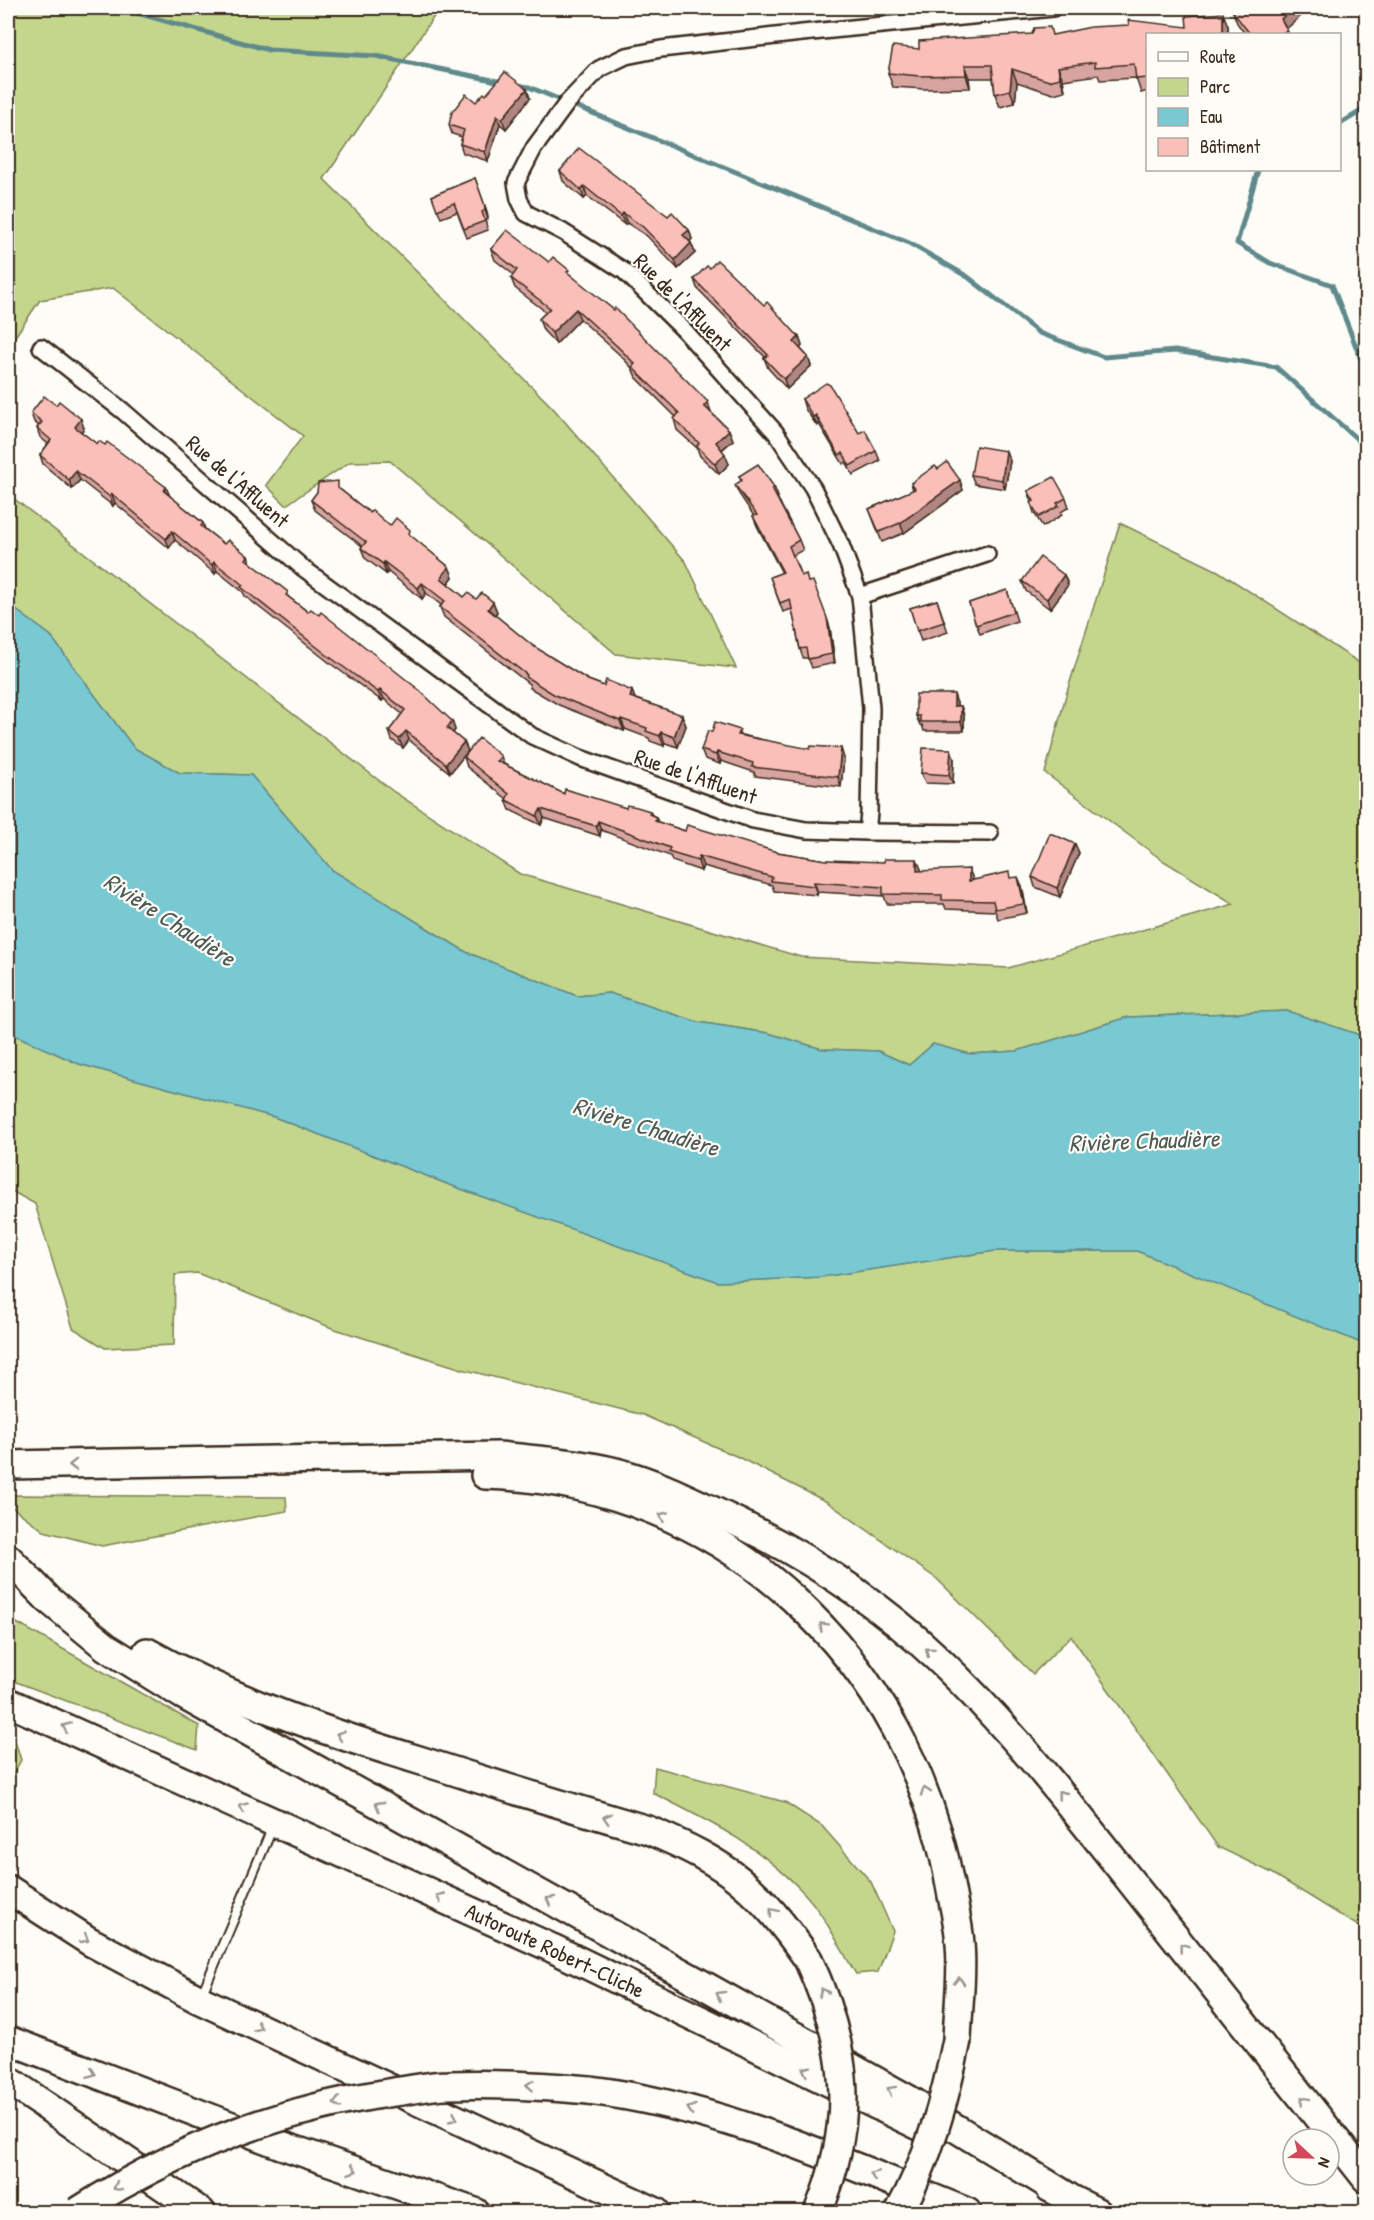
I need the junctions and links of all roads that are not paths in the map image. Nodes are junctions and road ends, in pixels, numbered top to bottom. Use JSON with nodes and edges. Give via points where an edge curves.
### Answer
{"nodes":[{"id":1,"x":1053,"y":8,"type":"edge"},
{"id":2,"x":41,"y":347,"type":"dead end"},
{"id":3,"x":987,"y":554,"type":"dead end"},
{"id":4,"x":860,"y":596,"type":"junction"},
{"id":5,"x":867,"y":832,"type":"junction"},
{"id":6,"x":990,"y":833,"type":"dead end"},
{"id":7,"x":8,"y":1465,"type":"edge"},
{"id":8,"x":109,"y":1465,"type":"junction"},
{"id":9,"x":8,"y":1556,"type":"edge"},
{"id":10,"x":8,"y":1702,"type":"edge"},
{"id":11,"x":275,"y":1822,"type":"junction"},
{"id":12,"x":8,"y":1889,"type":"edge"},
{"id":13,"x":200,"y":2000,"type":"junction"},
{"id":14,"x":8,"y":2040,"type":"edge"},
{"id":15,"x":8,"y":2080,"type":"edge"},
{"id":16,"x":1366,"y":2178,"type":"edge"},
{"id":17,"x":1066,"y":2196,"type":"junction"},
{"id":18,"x":77,"y":2212,"type":"edge"},
{"id":19,"x":201,"y":2212,"type":"edge"},
{"id":20,"x":475,"y":2212,"type":"edge"},
{"id":21,"x":656,"y":2212,"type":"edge"},
{"id":22,"x":818,"y":2212,"type":"edge"},
{"id":23,"x":899,"y":2212,"type":"edge"},
{"id":24,"x":967,"y":2212,"type":"edge"},
{"id":25,"x":1097,"y":2212,"type":"edge"}],
"edges":[{"from":1,"to":4,"type":"street","name":"Rue de l'Affluent","via":[[802,33],[626,56],[599,69],[567,103],[534,148],[516,183],[526,213],[624,271],[684,330],[776,433],[813,488]]},
{"from":2,"to":5,"type":"street","name":"Rue de l'Affluent","via":[[123,411],[303,568],[532,736],[580,758],[753,820],[806,830]]},
{"from":3,"to":4,"type":"street"},
{"from":4,"to":5,"type":"street","name":"Rue de l'Affluent","via":[[871,708]]},
{"from":5,"to":6,"type":"street","name":"Rue de l'Affluent"},
{"from":8,"to":7,"type":"highway","one_way":true},
{"from":16,"to":8,"type":"highway","one_way":true,"via":[[1019,1743],[936,1657],[884,1614],[801,1556],[659,1486],[622,1474],[553,1461],[498,1456]]},
{"from":23,"to":8,"type":"highway","one_way":true,"bridge":true,"via":[[927,2153],[943,2106],[957,2040],[960,1944],[945,1851],[921,1777],[888,1714],[863,1674],[795,1598],[744,1560],[694,1530],[591,1489],[552,1481],[495,1475]]},
{"from":17,"to":9,"type":"highway","one_way":true,"via":[[908,2099],[183,1695],[106,1647],[49,1600]]},
{"from":22,"to":9,"type":"highway","one_way":true,"bridge":true,"via":[[839,2152],[843,2077],[838,2041],[827,2001],[808,1959],[758,1894],[690,1847],[648,1830],[364,1743],[238,1698],[127,1641]]},
{"from":11,"to":10,"type":"highway","name":"Autoroute Robert-Cliche","one_way":true},
{"from":11,"to":13,"type":"lane"},
{"from":17,"to":11,"type":"highway","name":"Autoroute Robert-Cliche","one_way":true,"via":[[552,1948]]},
{"from":12,"to":13,"type":"highway","one_way":true,"via":[[88,1941]]},
{"from":13,"to":21,"type":"highway","one_way":true},
{"from":14,"to":20,"type":"highway","one_way":true,"via":[[281,2145]]},
{"from":15,"to":19,"type":"highway"},
{"from":17,"to":25,"type":"highway","name":"Autoroute Robert-Cliche"},
{"from":24,"to":18,"type":"highway","one_way":true,"bridge":true,"via":[[803,2147],[683,2106],[638,2096],[520,2084],[446,2085],[318,2106],[209,2142],[148,2170]]}]}
